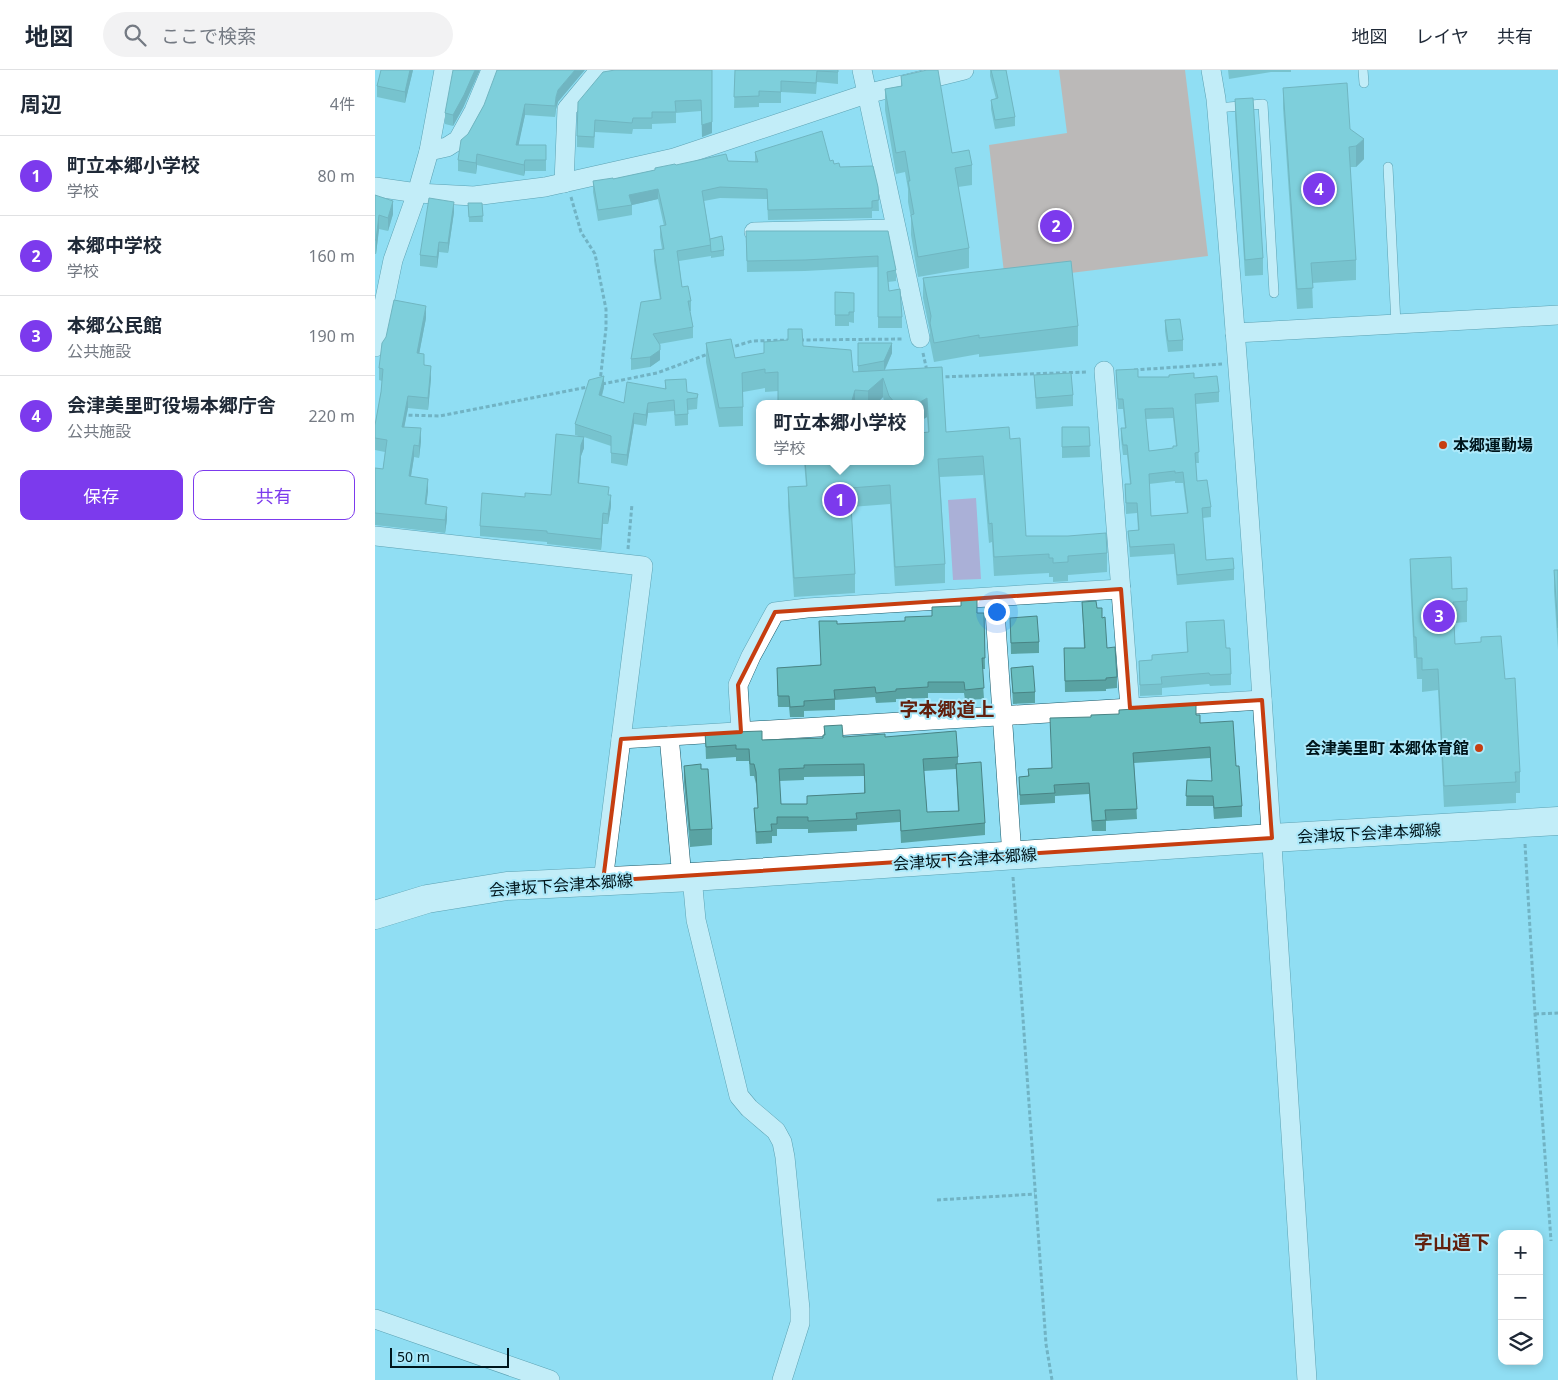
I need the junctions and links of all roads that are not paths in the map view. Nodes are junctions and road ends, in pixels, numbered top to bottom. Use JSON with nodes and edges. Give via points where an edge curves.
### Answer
{"nodes":[{"id":1,"x":444,"y":70,"type":"edge"},
{"id":2,"x":491,"y":70,"type":"edge"},
{"id":3,"x":615,"y":70,"type":"edge"},
{"id":4,"x":862,"y":70,"type":"edge"},
{"id":5,"x":964,"y":70,"type":"edge"},
{"id":6,"x":1211,"y":70,"type":"edge"},
{"id":7,"x":1363,"y":70,"type":"edge"},
{"id":8,"x":941,"y":73,"type":"edge"},
{"id":9,"x":1364,"y":83,"type":"dead end"},
{"id":10,"x":867,"y":94,"type":"junction"},
{"id":11,"x":1217,"y":108,"type":"junction"},
{"id":12,"x":429,"y":151,"type":"junction"},
{"id":13,"x":1388,"y":167,"type":"dead end"},
{"id":14,"x":565,"y":183,"type":"junction"},
{"id":15,"x":375,"y":187,"type":"edge"},
{"id":16,"x":417,"y":194,"type":"junction"},
{"id":17,"x":896,"y":229,"type":"junction"},
{"id":18,"x":751,"y":232,"type":"edge"},
{"id":19,"x":1274,"y":293,"type":"dead end"},
{"id":20,"x":1558,"y":315,"type":"edge"},
{"id":21,"x":1397,"y":324,"type":"junction"},
{"id":22,"x":1235,"y":333,"type":"junction"},
{"id":23,"x":920,"y":338,"type":"road end"},
{"id":24,"x":375,"y":346,"type":"edge"},
{"id":25,"x":1104,"y":371,"type":"road end"},
{"id":26,"x":375,"y":536,"type":"edge"},
{"id":27,"x":1121,"y":589,"type":"junction"},
{"id":28,"x":994,"y":597,"type":"junction"},
{"id":29,"x":1262,"y":700,"type":"junction"},
{"id":30,"x":1130,"y":708,"type":"junction"},
{"id":31,"x":1002,"y":716,"type":"junction"},
{"id":32,"x":741,"y":732,"type":"junction"},
{"id":33,"x":669,"y":736,"type":"junction"},
{"id":34,"x":621,"y":739,"type":"junction"},
{"id":35,"x":1558,"y":822,"type":"edge"},
{"id":36,"x":1272,"y":838,"type":"junction"},
{"id":37,"x":1012,"y":864,"type":"junction"},
{"id":38,"x":687,"y":878,"type":"junction"},
{"id":39,"x":603,"y":880,"type":"junction"},
{"id":40,"x":375,"y":915,"type":"edge"},
{"id":41,"x":375,"y":1319,"type":"edge"},
{"id":42,"x":550,"y":1380,"type":"edge"},
{"id":43,"x":782,"y":1380,"type":"edge"},
{"id":44,"x":1307,"y":1380,"type":"edge"}],
"edges":[{"from":1,"to":12,"type":"street"},
{"from":2,"to":12,"type":"street","via":[[458,140],[447,148]]},
{"from":3,"to":14,"type":"street","via":[[597,73],[567,109]]},
{"from":4,"to":10,"type":"street"},
{"from":5,"to":8,"type":"street"},
{"from":6,"to":11,"type":"street"},
{"from":7,"to":9,"type":"lane"},
{"from":8,"to":10,"type":"street"},
{"from":10,"to":14,"type":"street","via":[[674,158]]},
{"from":10,"to":17,"type":"street"},
{"from":11,"to":19,"type":"lane","via":[[1263,104]]},
{"from":11,"to":22,"type":"street"},
{"from":12,"to":16,"type":"street"},
{"from":13,"to":21,"type":"lane"},
{"from":14,"to":16,"type":"street","via":[[474,196]]},
{"from":15,"to":16,"type":"street"},
{"from":16,"to":24,"type":"street","via":[[393,260]]},
{"from":17,"to":18,"type":"street"},
{"from":17,"to":23,"type":"street"},
{"from":20,"to":21,"type":"street"},
{"from":21,"to":22,"type":"street"},
{"from":22,"to":29,"type":"street"},
{"from":25,"to":27,"type":"street"},
{"from":26,"to":34,"type":"street","via":[[643,566]]},
{"from":27,"to":28,"type":"street"},
{"from":27,"to":30,"type":"street"},
{"from":28,"to":31,"type":"street"},
{"from":28,"to":32,"type":"street","via":[[775,612],[738,685]]},
{"from":29,"to":30,"type":"street"},
{"from":29,"to":36,"type":"street"},
{"from":30,"to":31,"type":"street"},
{"from":31,"to":32,"type":"street"},
{"from":31,"to":37,"type":"street"},
{"from":32,"to":33,"type":"street"},
{"from":33,"to":34,"type":"street"},
{"from":33,"to":38,"type":"street"},
{"from":34,"to":39,"type":"street"},
{"from":35,"to":36,"type":"main road","name":"会津坂下会津本郷線"},
{"from":36,"to":37,"type":"main road","name":"会津坂下会津本郷線"},
{"from":36,"to":44,"type":"street"},
{"from":37,"to":38,"type":"main road","name":"会津坂下会津本郷線"},
{"from":38,"to":39,"type":"main road","name":"会津坂下会津本郷線"},
{"from":38,"to":43,"type":"street","via":[[739,1096],[776,1131],[785,1157],[800,1323]]},
{"from":39,"to":40,"type":"main road","name":"会津坂下会津本郷線","via":[[507,886],[427,899]]},
{"from":41,"to":42,"type":"street"}]}
